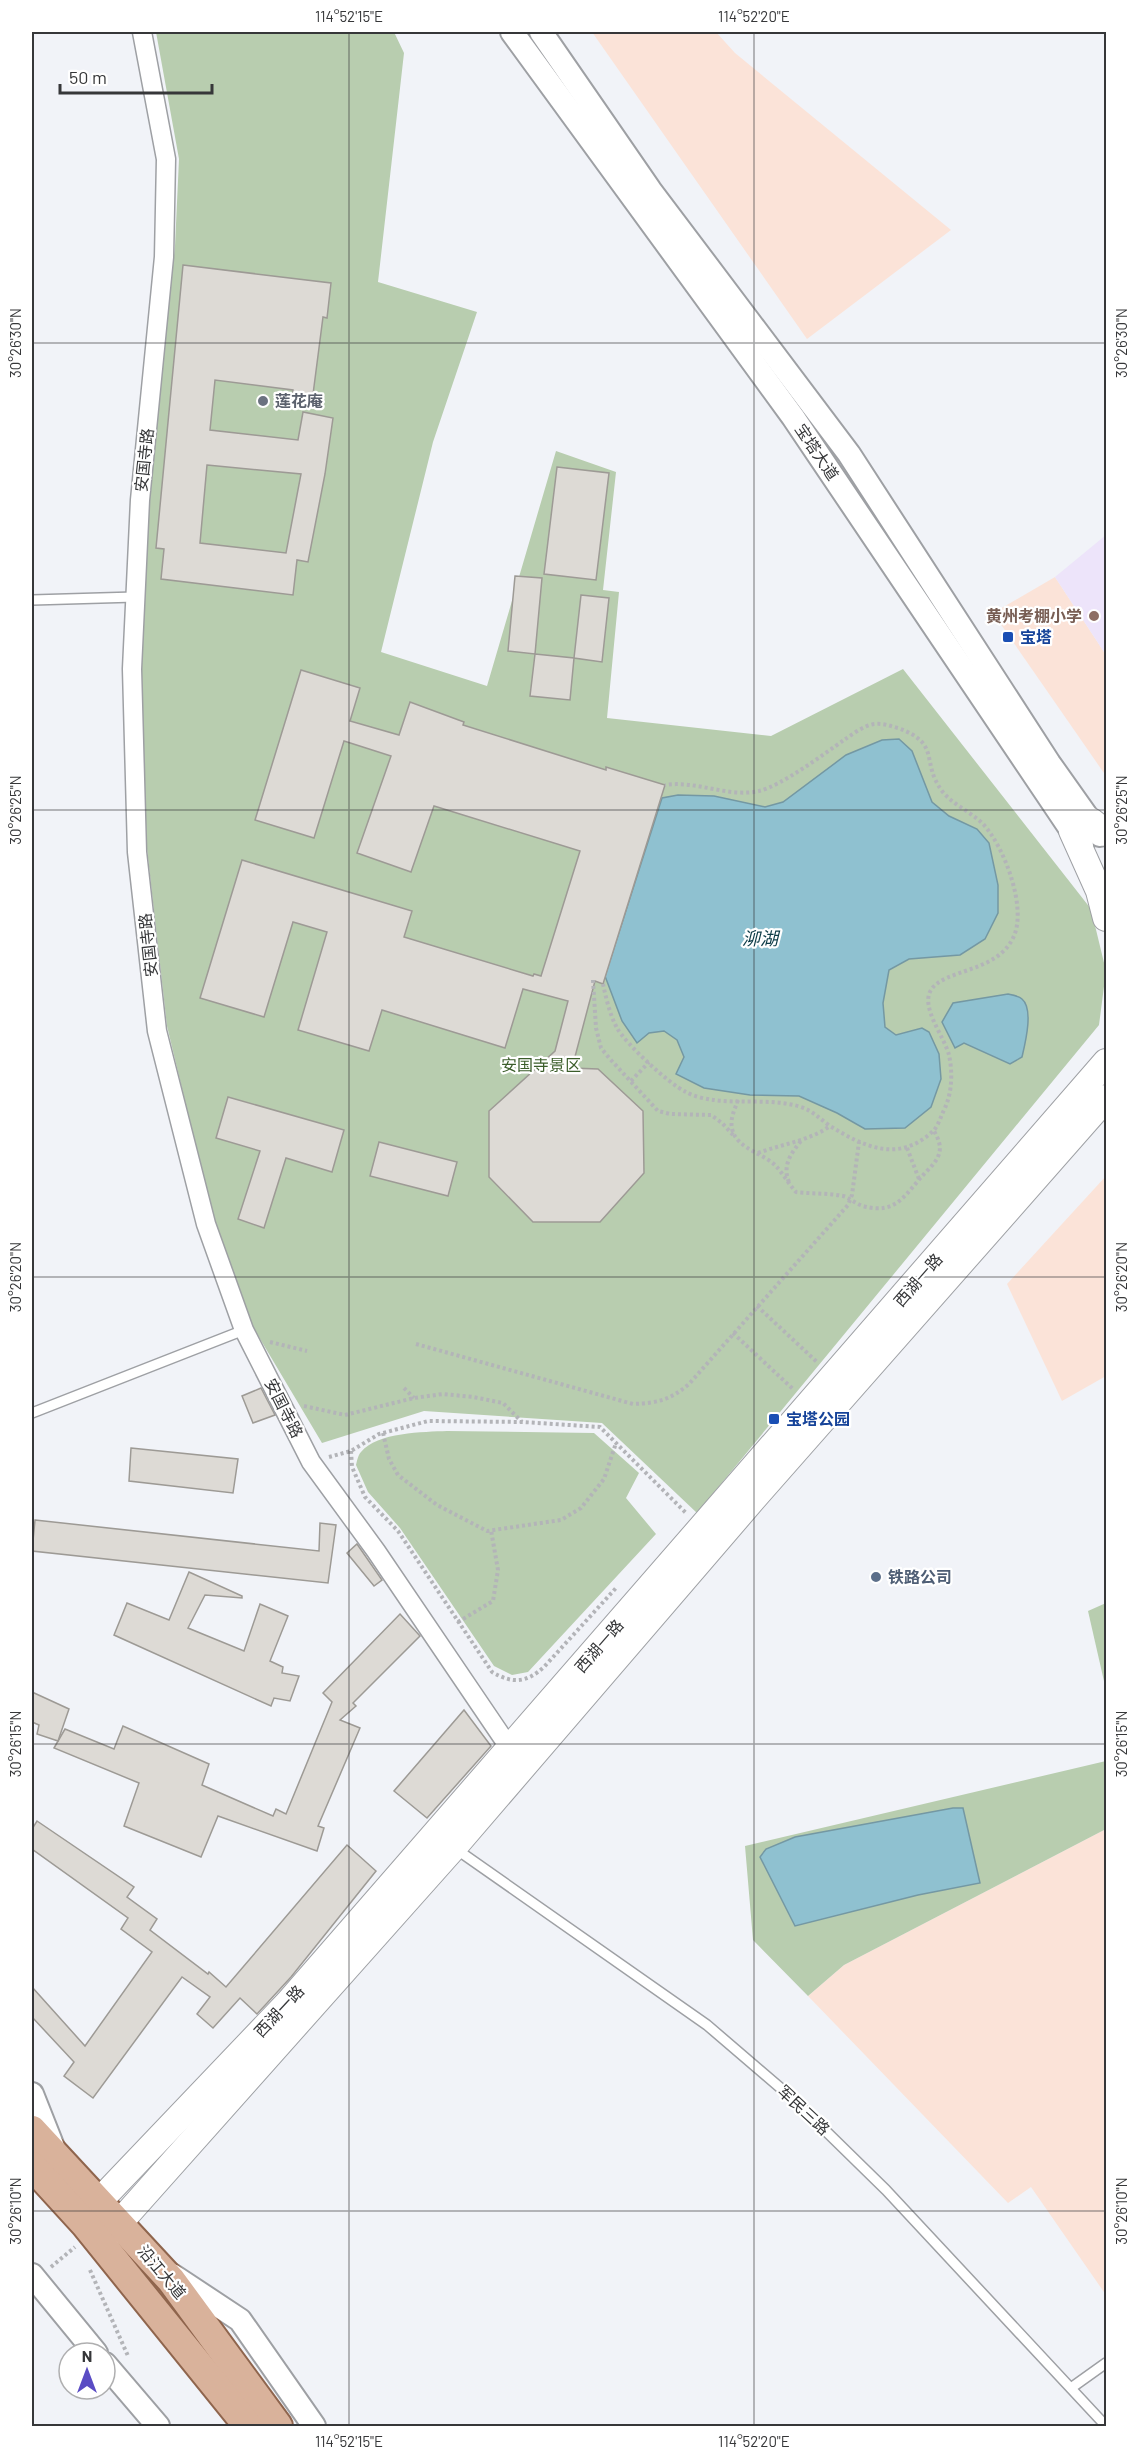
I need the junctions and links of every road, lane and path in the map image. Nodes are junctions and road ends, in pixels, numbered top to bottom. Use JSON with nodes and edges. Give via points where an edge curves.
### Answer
{"nodes":[{"id":1,"x":142,"y":32,"type":"edge"},
{"id":2,"x":512,"y":32,"type":"edge"},
{"id":3,"x":541,"y":32,"type":"edge"},
{"id":4,"x":135,"y":597,"type":"junction"},
{"id":5,"x":32,"y":600,"type":"edge"},
{"id":6,"x":666,"y":785,"type":"dead end"},
{"id":7,"x":1090,"y":829,"type":"edge"},
{"id":8,"x":1107,"y":844,"type":"edge"},
{"id":9,"x":1107,"y":883,"type":"edge"},
{"id":10,"x":1107,"y":918,"type":"edge"},
{"id":11,"x":593,"y":981,"type":"dead end"},
{"id":12,"x":603,"y":984,"type":"dead end"},
{"id":13,"x":1107,"y":1039,"type":"edge"},
{"id":14,"x":650,"y":1062,"type":"junction"},
{"id":15,"x":1107,"y":1062,"type":"edge"},
{"id":16,"x":631,"y":1081,"type":"junction"},
{"id":17,"x":1100,"y":1098,"type":"edge"},
{"id":18,"x":738,"y":1100,"type":"junction"},
{"id":19,"x":830,"y":1126,"type":"junction"},
{"id":20,"x":934,"y":1131,"type":"junction"},
{"id":21,"x":737,"y":1139,"type":"junction"},
{"id":22,"x":801,"y":1140,"type":"junction"},
{"id":23,"x":859,"y":1142,"type":"junction"},
{"id":24,"x":907,"y":1148,"type":"junction"},
{"id":25,"x":757,"y":1154,"type":"junction"},
{"id":26,"x":919,"y":1179,"type":"junction"},
{"id":27,"x":791,"y":1186,"type":"junction"},
{"id":28,"x":850,"y":1200,"type":"junction"},
{"id":29,"x":757,"y":1306,"type":"junction"},
{"id":30,"x":246,"y":1333,"type":"junction"},
{"id":31,"x":733,"y":1333,"type":"junction"},
{"id":32,"x":416,"y":1344,"type":"dead end"},
{"id":33,"x":307,"y":1351,"type":"dead end"},
{"id":34,"x":834,"y":1377,"type":"junction"},
{"id":35,"x":404,"y":1388,"type":"dead end"},
{"id":36,"x":278,"y":1397,"type":"junction"},
{"id":37,"x":414,"y":1398,"type":"junction"},
{"id":38,"x":810,"y":1405,"type":"junction"},
{"id":39,"x":32,"y":1413,"type":"edge"},
{"id":40,"x":523,"y":1422,"type":"junction"},
{"id":41,"x":383,"y":1433,"type":"junction"},
{"id":42,"x":616,"y":1443,"type":"junction"},
{"id":43,"x":351,"y":1451,"type":"junction"},
{"id":44,"x":311,"y":1462,"type":"junction"},
{"id":45,"x":693,"y":1520,"type":"junction"},
{"id":46,"x":677,"y":1521,"type":"dead end"},
{"id":47,"x":491,"y":1530,"type":"junction"},
{"id":48,"x":622,"y":1581,"type":"dead end"},
{"id":49,"x":458,"y":1622,"type":"junction"},
{"id":50,"x":516,"y":1758,"type":"junction"},
{"id":51,"x":454,"y":1848,"type":"junction"},
{"id":52,"x":32,"y":2094,"type":"edge"},
{"id":53,"x":32,"y":2130,"type":"edge"},
{"id":54,"x":44,"y":2161,"type":"edge"},
{"id":55,"x":98,"y":2224,"type":"junction"},
{"id":56,"x":157,"y":2265,"type":"junction"},
{"id":57,"x":33,"y":2278,"type":"edge"},
{"id":58,"x":86,"y":2341,"type":"edge"},
{"id":59,"x":1107,"y":2363,"type":"edge"},
{"id":60,"x":131,"y":2364,"type":"dead end"},
{"id":61,"x":117,"y":2378,"type":"edge"},
{"id":62,"x":1071,"y":2388,"type":"junction"},
{"id":63,"x":158,"y":2427,"type":"edge"},
{"id":64,"x":249,"y":2427,"type":"edge"},
{"id":65,"x":278,"y":2427,"type":"edge"},
{"id":66,"x":314,"y":2427,"type":"edge"},
{"id":67,"x":1106,"y":2427,"type":"edge"}],
"edges":[{"from":1,"to":4,"type":"street","name":"安国寺路","via":[[166,159],[164,257],[140,500]]},
{"from":2,"to":7,"type":"street","name":"宝塔大道"},
{"from":3,"to":7,"type":"street","name":"宝塔大道","via":[[650,190],[849,454]]},
{"from":4,"to":5,"type":"lane"},
{"from":4,"to":30,"type":"street","name":"安国寺路","via":[[132,669],[137,852],[157,1031],[206,1224]]},
{"from":6,"to":20,"type":"path","via":[[760,791],[874,724],[905,731],[925,744],[935,780],[943,792],[983,824],[1003,856],[1018,919],[1007,949],[985,965],[939,982],[931,990],[927,1002],[948,1053],[951,1078],[948,1104]]},
{"from":7,"to":8,"type":"street","name":"宝塔大道"},
{"from":7,"to":9,"type":"street","name":"宝塔大道"},
{"from":7,"to":10,"type":"main road"},
{"from":11,"to":16,"type":"path","via":[[601,1048]]},
{"from":12,"to":14,"type":"path","via":[[618,1029]]},
{"from":13,"to":17,"type":"main road"},
{"from":14,"to":16,"type":"path"},
{"from":14,"to":18,"type":"path","via":[[686,1092],[713,1100]]},
{"from":15,"to":17,"type":"main road","name":"西湖一路"},
{"from":16,"to":21,"type":"path","via":[[658,1111],[711,1115]]},
{"from":17,"to":34,"type":"main road","name":"西湖一路"},
{"from":17,"to":50,"type":"main road","name":"西湖一路","via":[[799,1446]]},
{"from":18,"to":19,"type":"path","via":[[786,1103],[810,1110]]},
{"from":18,"to":21,"type":"path","via":[[732,1118]]},
{"from":19,"to":22,"type":"path"},
{"from":19,"to":23,"type":"path"},
{"from":20,"to":24,"type":"path"},
{"from":20,"to":26,"type":"path","via":[[942,1151]]},
{"from":21,"to":25,"type":"path"},
{"from":22,"to":25,"type":"path"},
{"from":22,"to":27,"type":"path","via":[[790,1154],[786,1168]]},
{"from":23,"to":24,"type":"path","via":[[884,1150]]},
{"from":23,"to":28,"type":"path"},
{"from":24,"to":26,"type":"path"},
{"from":25,"to":27,"type":"path","via":[[776,1166]]},
{"from":26,"to":28,"type":"path","via":[[905,1198],[890,1208],[873,1209]]},
{"from":27,"to":28,"type":"path","via":[[796,1192],[832,1194]]},
{"from":28,"to":29,"type":"path"},
{"from":29,"to":31,"type":"path"},
{"from":29,"to":34,"type":"path"},
{"from":30,"to":33,"type":"path"},
{"from":30,"to":36,"type":"street","name":"安国寺路"},
{"from":30,"to":39,"type":"lane"},
{"from":31,"to":32,"type":"path","via":[[675,1396],[655,1403],[633,1404]]},
{"from":31,"to":38,"type":"path"},
{"from":34,"to":38,"type":"main road","name":"西湖一路"},
{"from":35,"to":37,"type":"path"},
{"from":36,"to":37,"type":"path","via":[[345,1415]]},
{"from":36,"to":44,"type":"street","name":"安国寺路"},
{"from":37,"to":40,"type":"path","via":[[443,1394],[473,1396],[503,1403]]},
{"from":38,"to":45,"type":"main road","name":"西湖一路"},
{"from":40,"to":41,"type":"path","via":[[428,1421]]},
{"from":40,"to":42,"type":"path","via":[[600,1427]]},
{"from":41,"to":43,"type":"path"},
{"from":41,"to":47,"type":"path","via":[[389,1459],[398,1475],[464,1521]]},
{"from":42,"to":45,"type":"path"},
{"from":42,"to":47,"type":"path","via":[[604,1479],[581,1508],[561,1520]]},
{"from":43,"to":44,"type":"path"},
{"from":43,"to":49,"type":"path","via":[[352,1467],[365,1497],[398,1531]]},
{"from":44,"to":50,"type":"street","name":"安国寺路"},
{"from":45,"to":46,"type":"path"},
{"from":45,"to":50,"type":"main road","name":"西湖一路"},
{"from":47,"to":49,"type":"path","via":[[498,1570],[493,1601]]},
{"from":48,"to":49,"type":"path","via":[[532,1677],[505,1679],[492,1672]]},
{"from":50,"to":51,"type":"main road","name":"西湖一路"},
{"from":50,"to":55,"type":"main road","name":"西湖一路","via":[[288,2002]]},
{"from":51,"to":55,"type":"main road","name":"西湖一路"},
{"from":51,"to":62,"type":"lane","name":"军民三路","via":[[707,2025],[791,2097],[886,2190]]},
{"from":52,"to":54,"type":"street"},
{"from":53,"to":54,"type":"main road","name":"沿江大道"},
{"from":54,"to":55,"type":"main road","name":"沿江大道"},
{"from":55,"to":56,"type":"main road","name":"沿江大道"},
{"from":55,"to":57,"type":"path"},
{"from":55,"to":60,"type":"path","via":[[89,2269]]},
{"from":55,"to":64,"type":"main road","name":"沿江大道"},
{"from":56,"to":65,"type":"main road","name":"沿江大道"},
{"from":56,"to":66,"type":"street","via":[[240,2320]]},
{"from":57,"to":58,"type":"street"},
{"from":59,"to":62,"type":"lane"},
{"from":61,"to":63,"type":"street"},
{"from":62,"to":67,"type":"lane","name":"军民三路"}]}
